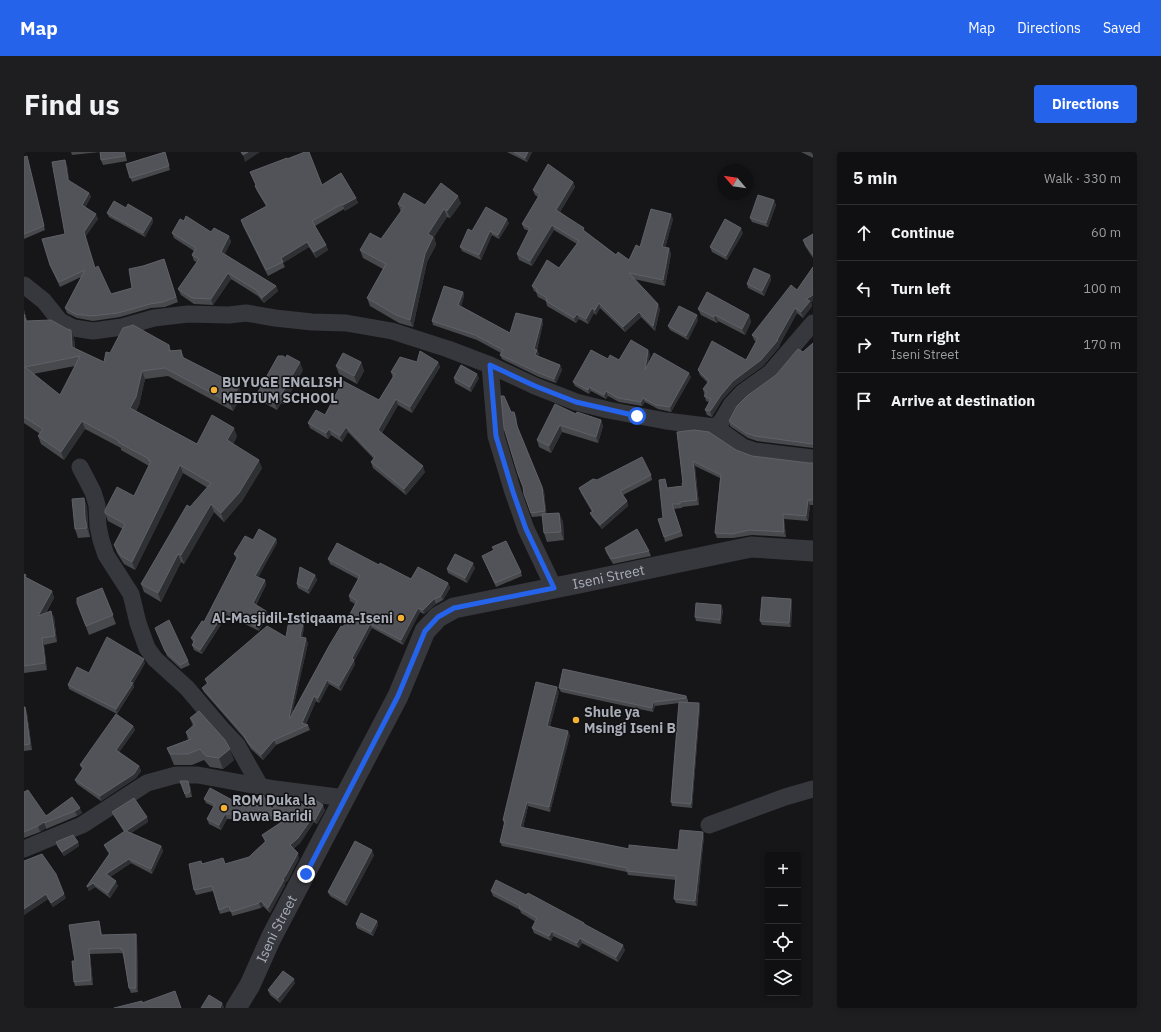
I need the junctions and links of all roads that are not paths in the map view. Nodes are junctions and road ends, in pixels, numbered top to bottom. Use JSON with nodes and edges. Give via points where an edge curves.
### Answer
{"nodes":[{"id":1,"x":24,"y":285,"type":"edge"},
{"id":2,"x":813,"y":323,"type":"edge"},
{"id":3,"x":490,"y":365,"type":"junction"},
{"id":4,"x":715,"y":427,"type":"junction"},
{"id":5,"x":812,"y":458,"type":"dead end"},
{"id":6,"x":80,"y":467,"type":"dead end"},
{"id":7,"x":813,"y":551,"type":"edge"},
{"id":8,"x":554,"y":588,"type":"junction"},
{"id":9,"x":260,"y":786,"type":"junction"},
{"id":10,"x":813,"y":789,"type":"edge"},
{"id":11,"x":345,"y":798,"type":"junction"},
{"id":12,"x":709,"y":825,"type":"dead end"},
{"id":13,"x":24,"y":849,"type":"edge"},
{"id":14,"x":236,"y":1008,"type":"edge"}],
"edges":[{"from":1,"to":3,"type":"street","via":[[44,302],[60,321],[74,328],[93,331],[122,327],[154,318],[188,314],[246,313],[312,322],[346,323],[392,331]]},
{"from":2,"to":4,"type":"street","via":[[770,373],[731,405]]},
{"from":3,"to":4,"type":"street","via":[[576,402],[666,421]]},
{"from":3,"to":8,"type":"street","via":[[496,436],[526,529]]},
{"from":4,"to":5,"type":"street","via":[[755,451]]},
{"from":6,"to":9,"type":"street","via":[[97,505],[98,526],[106,555],[131,594],[146,648],[187,688],[237,745]]},
{"from":7,"to":8,"type":"street","name":"Iseni Street","via":[[751,547]]},
{"from":8,"to":11,"type":"street","name":"Iseni Street","via":[[454,608],[438,617],[425,631],[398,696]]},
{"from":9,"to":11,"type":"street"},
{"from":9,"to":13,"type":"street","via":[[198,775],[176,775],[147,783],[82,826]]},
{"from":10,"to":12,"type":"street"},
{"from":11,"to":14,"type":"street","name":"Iseni Street"}]}
